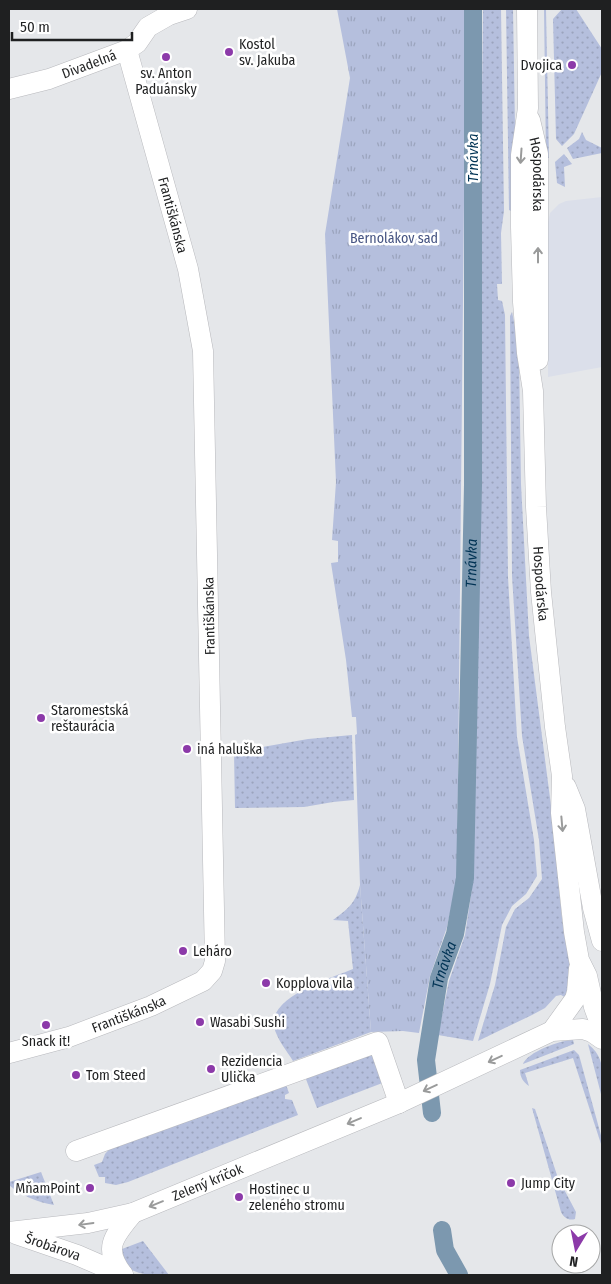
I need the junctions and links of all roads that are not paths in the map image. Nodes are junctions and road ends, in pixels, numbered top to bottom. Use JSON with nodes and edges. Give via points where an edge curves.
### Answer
{"nodes":[{"id":1,"x":187,"y":9,"type":"edge"},
{"id":2,"x":527,"y":9,"type":"edge"},
{"id":3,"x":127,"y":50,"type":"junction"},
{"id":4,"x":9,"y":89,"type":"edge"},
{"id":5,"x":562,"y":776,"type":"junction"},
{"id":6,"x":602,"y":941,"type":"edge"},
{"id":7,"x":579,"y":960,"type":"junction"},
{"id":8,"x":602,"y":1029,"type":"edge"},
{"id":9,"x":552,"y":1031,"type":"junction"},
{"id":10,"x":602,"y":1039,"type":"edge"},
{"id":11,"x":9,"y":1053,"type":"edge"},
{"id":12,"x":399,"y":1103,"type":"junction"},
{"id":13,"x":87,"y":1153,"type":"dead end"},
{"id":14,"x":133,"y":1213,"type":"junction"},
{"id":15,"x":9,"y":1232,"type":"edge"},
{"id":16,"x":123,"y":1275,"type":"edge"}],
"edges":[{"from":1,"to":3,"type":"street","name":"Divadelná","via":[[148,27],[137,43]]},
{"from":2,"to":5,"type":"street","name":"Hospodárska","via":[[528,108],[538,154],[540,353],[533,391],[536,507]]},
{"from":3,"to":4,"type":"street","name":"Divadelná","via":[[49,79]]},
{"from":3,"to":11,"type":"street","name":"Františkánska","via":[[188,269],[203,351],[215,961],[203,981],[151,1006],[69,1037]]},
{"from":5,"to":6,"type":"street","name":"Hospodárska","via":[[575,809]]},
{"from":5,"to":7,"type":"street","name":"Hospodárska","one_way":true,"via":[[565,858]]},
{"from":7,"to":8,"type":"street","name":"Hospodárska"},
{"from":7,"to":9,"type":"street","name":"Hospodárska","via":[[575,999]]},
{"from":9,"to":10,"type":"street","name":"Zelený kríčok","via":[[583,1029]]},
{"from":9,"to":12,"type":"street","name":"Zelený kríčok","one_way":true},
{"from":12,"to":13,"type":"street","via":[[378,1042]]},
{"from":12,"to":14,"type":"street","name":"Zelený kríčok","one_way":true},
{"from":14,"to":15,"type":"street","name":"Zelený kríčok","one_way":true,"via":[[88,1224]]},
{"from":14,"to":16,"type":"street","via":[[113,1242],[111,1255]]},
{"from":15,"to":16,"type":"street","name":"Šrobárova","via":[[77,1254]]}]}
